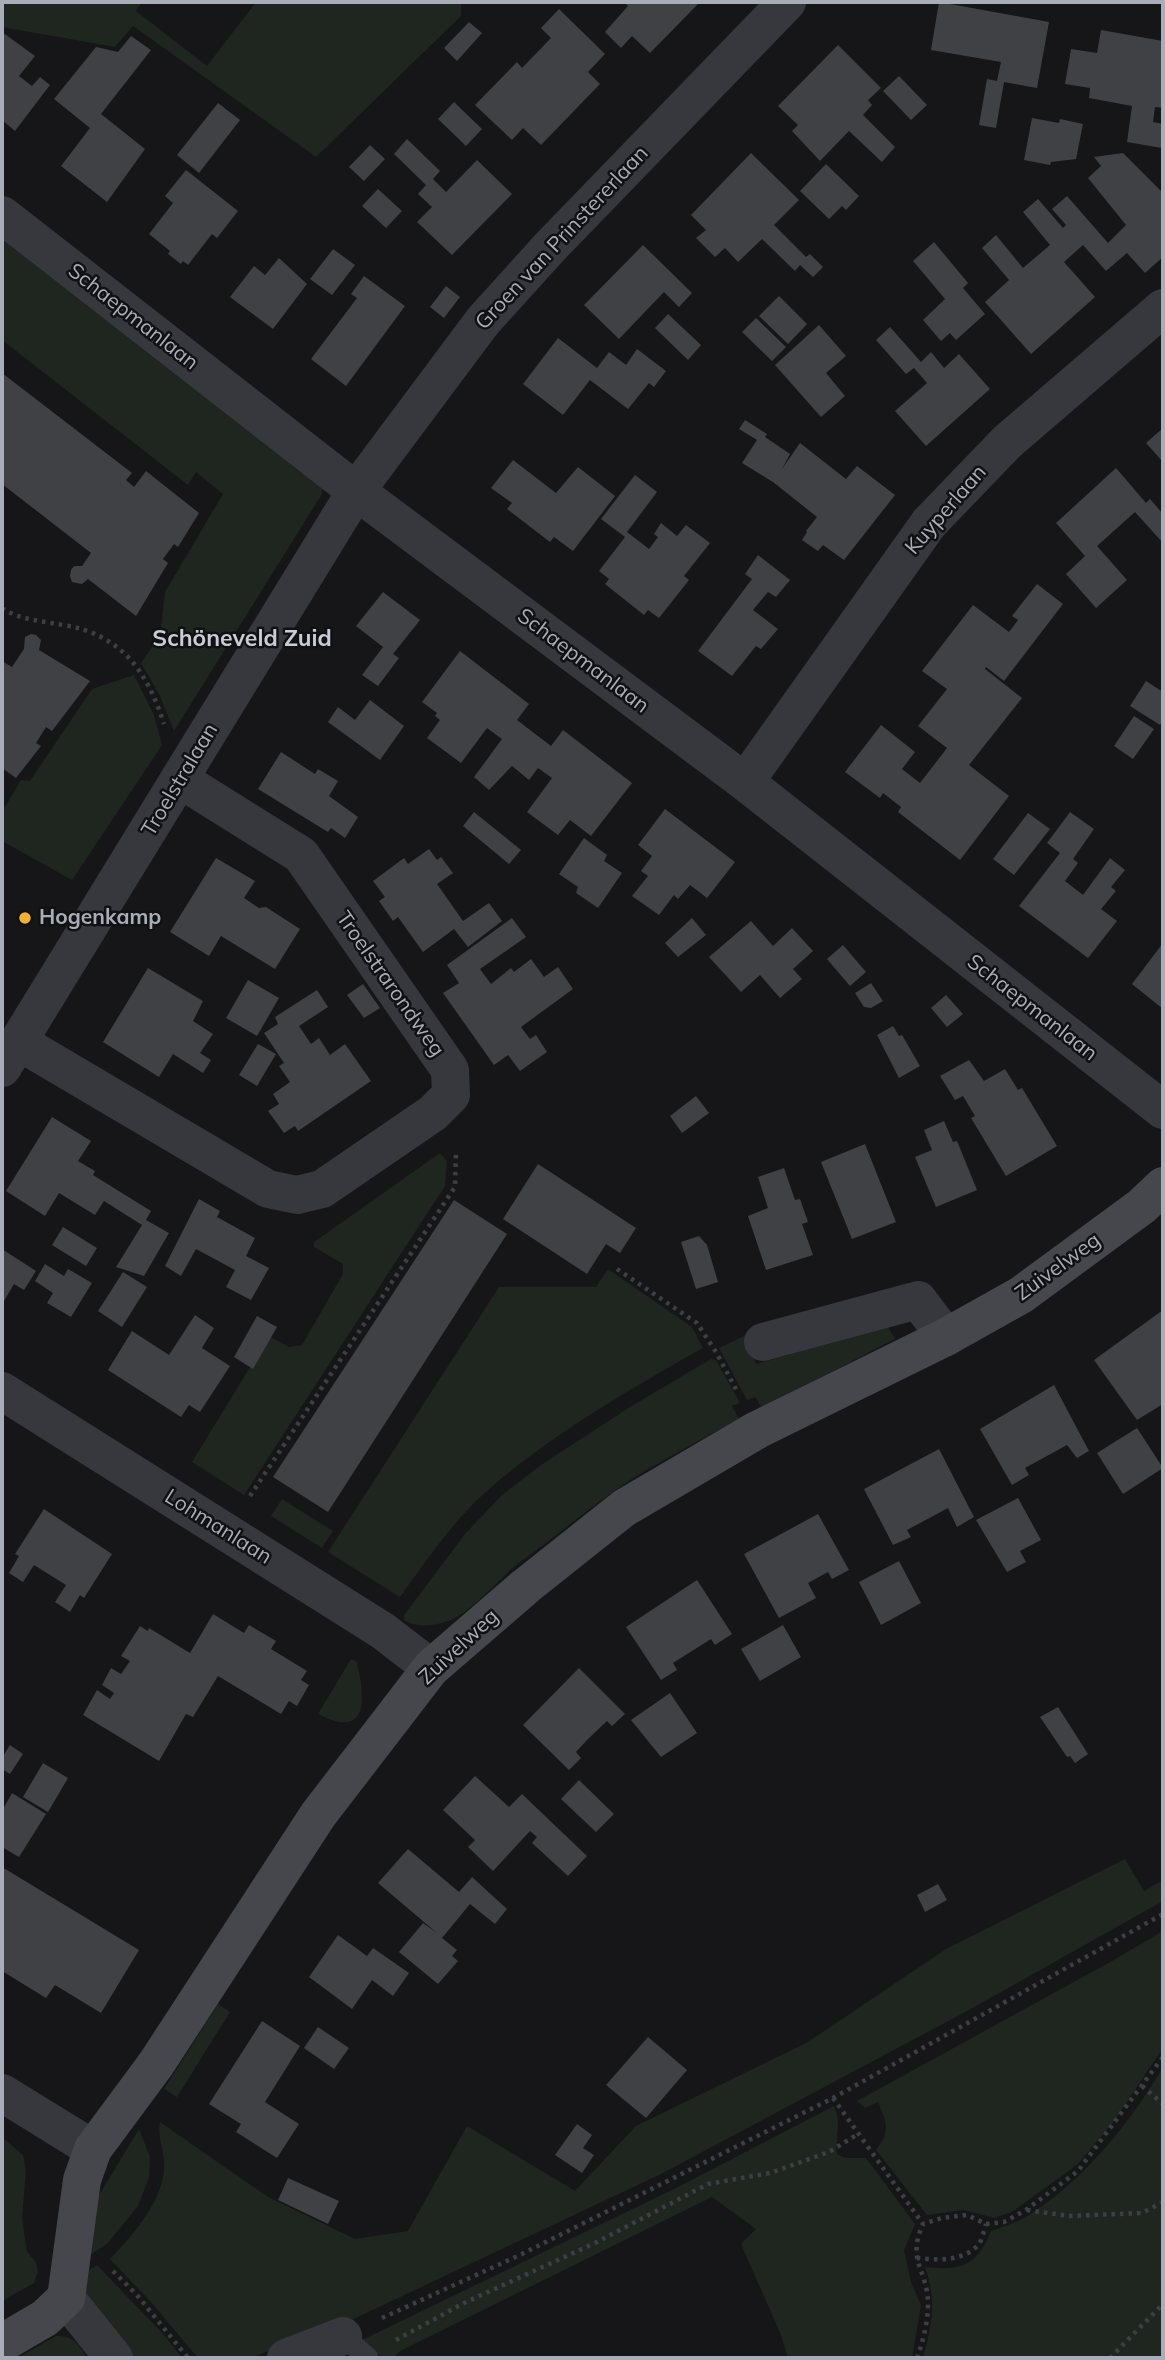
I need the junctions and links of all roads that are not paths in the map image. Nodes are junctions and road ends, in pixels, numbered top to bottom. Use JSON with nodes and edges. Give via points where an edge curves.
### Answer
{"nodes":[{"id":1,"x":787,"y":2,"type":"edge"},
{"id":2,"x":2,"y":215,"type":"edge"},
{"id":3,"x":1163,"y":308,"type":"edge"},
{"id":4,"x":356,"y":491,"type":"junction"},
{"id":5,"x":181,"y":780,"type":"junction"},
{"id":6,"x":745,"y":782,"type":"junction"},
{"id":7,"x":10,"y":1055,"type":"edge"},
{"id":8,"x":1163,"y":1110,"type":"edge"},
{"id":9,"x":1163,"y":1186,"type":"edge"},
{"id":10,"x":946,"y":1337,"type":"junction"},
{"id":11,"x":763,"y":1342,"type":"dead end"},
{"id":12,"x":2,"y":1391,"type":"edge"},
{"id":13,"x":431,"y":1668,"type":"junction"},
{"id":14,"x":2,"y":2093,"type":"edge"},
{"id":15,"x":93,"y":2150,"type":"junction"},
{"id":16,"x":66,"y":2298,"type":"junction"},
{"id":17,"x":2,"y":2343,"type":"edge"},
{"id":18,"x":355,"y":2347,"type":"edge"},
{"id":19,"x":114,"y":2358,"type":"edge"},
{"id":20,"x":286,"y":2358,"type":"edge"}],
"edges":[{"from":1,"to":4,"type":"street","name":"Groen van Prinstererlaan","via":[[483,321]]},
{"from":2,"to":4,"type":"street","name":"Schaepmanlaan"},
{"from":3,"to":6,"type":"street","name":"Kuyperlaan","via":[[1007,442],[929,523]]},
{"from":4,"to":5,"type":"street","name":"Troelstralaan"},
{"from":4,"to":6,"type":"street","name":"Schaepmanlaan"},
{"from":5,"to":7,"type":"street","name":"Troelstralaan"},
{"from":5,"to":7,"type":"street","name":"Troelstrarondweg","via":[[301,855],[450,1070],[451,1095],[433,1113],[321,1189],[297,1195],[268,1189]]},
{"from":6,"to":8,"type":"street","name":"Schaepmanlaan"},
{"from":9,"to":10,"type":"street","name":"Zuivelweg","via":[[1021,1295]]},
{"from":10,"to":11,"type":"street","via":[[918,1300]]},
{"from":10,"to":13,"type":"street","name":"Zuivelweg","via":[[757,1430],[624,1508]]},
{"from":12,"to":13,"type":"street","name":"Lohmanlaan","via":[[383,1631]]},
{"from":13,"to":15,"type":"street","name":"Zuivelweg","via":[[318,1815],[156,2064]]},
{"from":14,"to":15,"type":"street"},
{"from":15,"to":16,"type":"street","name":"Zuivelweg","via":[[82,2180]]},
{"from":16,"to":17,"type":"street","via":[[46,2318]]},
{"from":16,"to":19,"type":"street"},
{"from":18,"to":20,"type":"street"}]}
